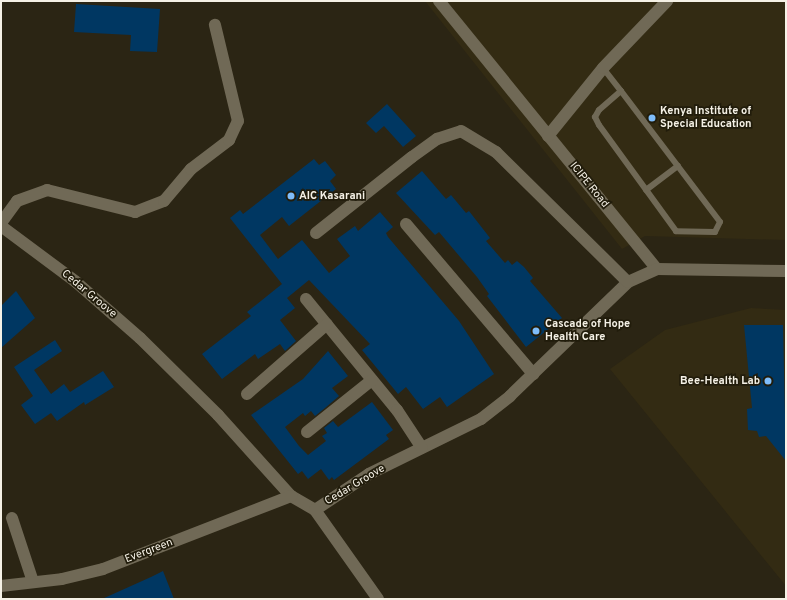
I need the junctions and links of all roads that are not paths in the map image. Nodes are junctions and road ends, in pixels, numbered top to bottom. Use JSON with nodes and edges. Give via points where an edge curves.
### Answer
{"nodes":[{"id":1,"x":439,"y":1,"type":"edge"},
{"id":2,"x":667,"y":1,"type":"edge"},
{"id":3,"x":215,"y":25,"type":"dead end"},
{"id":4,"x":603,"y":68,"type":"junction"},
{"id":5,"x":621,"y":91,"type":"junction"},
{"id":6,"x":548,"y":136,"type":"junction"},
{"id":7,"x":678,"y":166,"type":"junction"},
{"id":8,"x":646,"y":190,"type":"junction"},
{"id":9,"x":406,"y":224,"type":"dead end"},
{"id":10,"x":2,"y":227,"type":"edge"},
{"id":11,"x":316,"y":233,"type":"dead end"},
{"id":12,"x":657,"y":269,"type":"junction"},
{"id":13,"x":786,"y":271,"type":"edge"},
{"id":14,"x":628,"y":282,"type":"junction"},
{"id":15,"x":306,"y":299,"type":"dead end"},
{"id":16,"x":327,"y":324,"type":"junction"},
{"id":17,"x":533,"y":374,"type":"junction"},
{"id":18,"x":372,"y":380,"type":"junction"},
{"id":19,"x":247,"y":394,"type":"dead end"},
{"id":20,"x":307,"y":432,"type":"dead end"},
{"id":21,"x":422,"y":448,"type":"junction"},
{"id":22,"x":291,"y":496,"type":"junction"},
{"id":23,"x":315,"y":510,"type":"junction"},
{"id":24,"x":12,"y":518,"type":"dead end"},
{"id":25,"x":33,"y":582,"type":"junction"},
{"id":26,"x":1,"y":586,"type":"edge"},
{"id":27,"x":378,"y":599,"type":"edge"}],
"edges":[{"from":1,"to":6,"type":"street","name":"ICIPE Road"},
{"from":2,"to":4,"type":"street"},
{"from":3,"to":10,"type":"street","via":[[238,121],[229,140],[191,169],[164,201],[135,212],[47,190],[17,201]]},
{"from":4,"to":5,"type":"lane"},
{"from":4,"to":6,"type":"street"},
{"from":5,"to":7,"type":"lane"},
{"from":5,"to":8,"type":"lane","via":[[595,116]]},
{"from":6,"to":12,"type":"street","name":"ICIPE Road"},
{"from":7,"to":8,"type":"lane"},
{"from":7,"to":8,"type":"lane","via":[[720,222],[715,232],[679,233]]},
{"from":9,"to":17,"type":"street"},
{"from":10,"to":22,"type":"street","name":"Cedar Groove","via":[[76,282],[140,338],[218,415]]},
{"from":11,"to":14,"type":"street","via":[[412,157],[438,139],[461,131],[496,152]]},
{"from":12,"to":13,"type":"street"},
{"from":12,"to":14,"type":"street","name":"Cedar Groove"},
{"from":14,"to":17,"type":"street","name":"Cedar Groove"},
{"from":15,"to":16,"type":"street"},
{"from":16,"to":18,"type":"street"},
{"from":16,"to":19,"type":"street"},
{"from":17,"to":21,"type":"street","name":"Cedar Groove","via":[[481,419]]},
{"from":18,"to":20,"type":"street"},
{"from":18,"to":21,"type":"street"},
{"from":21,"to":23,"type":"street","name":"Cedar Groove","via":[[369,474]]},
{"from":22,"to":23,"type":"street","name":"Cedar Groove"},
{"from":22,"to":25,"type":"street","name":"Evergreen","via":[[103,569]]},
{"from":23,"to":27,"type":"street"},
{"from":24,"to":25,"type":"street"},
{"from":25,"to":26,"type":"street","name":"Evergreen"}]}
